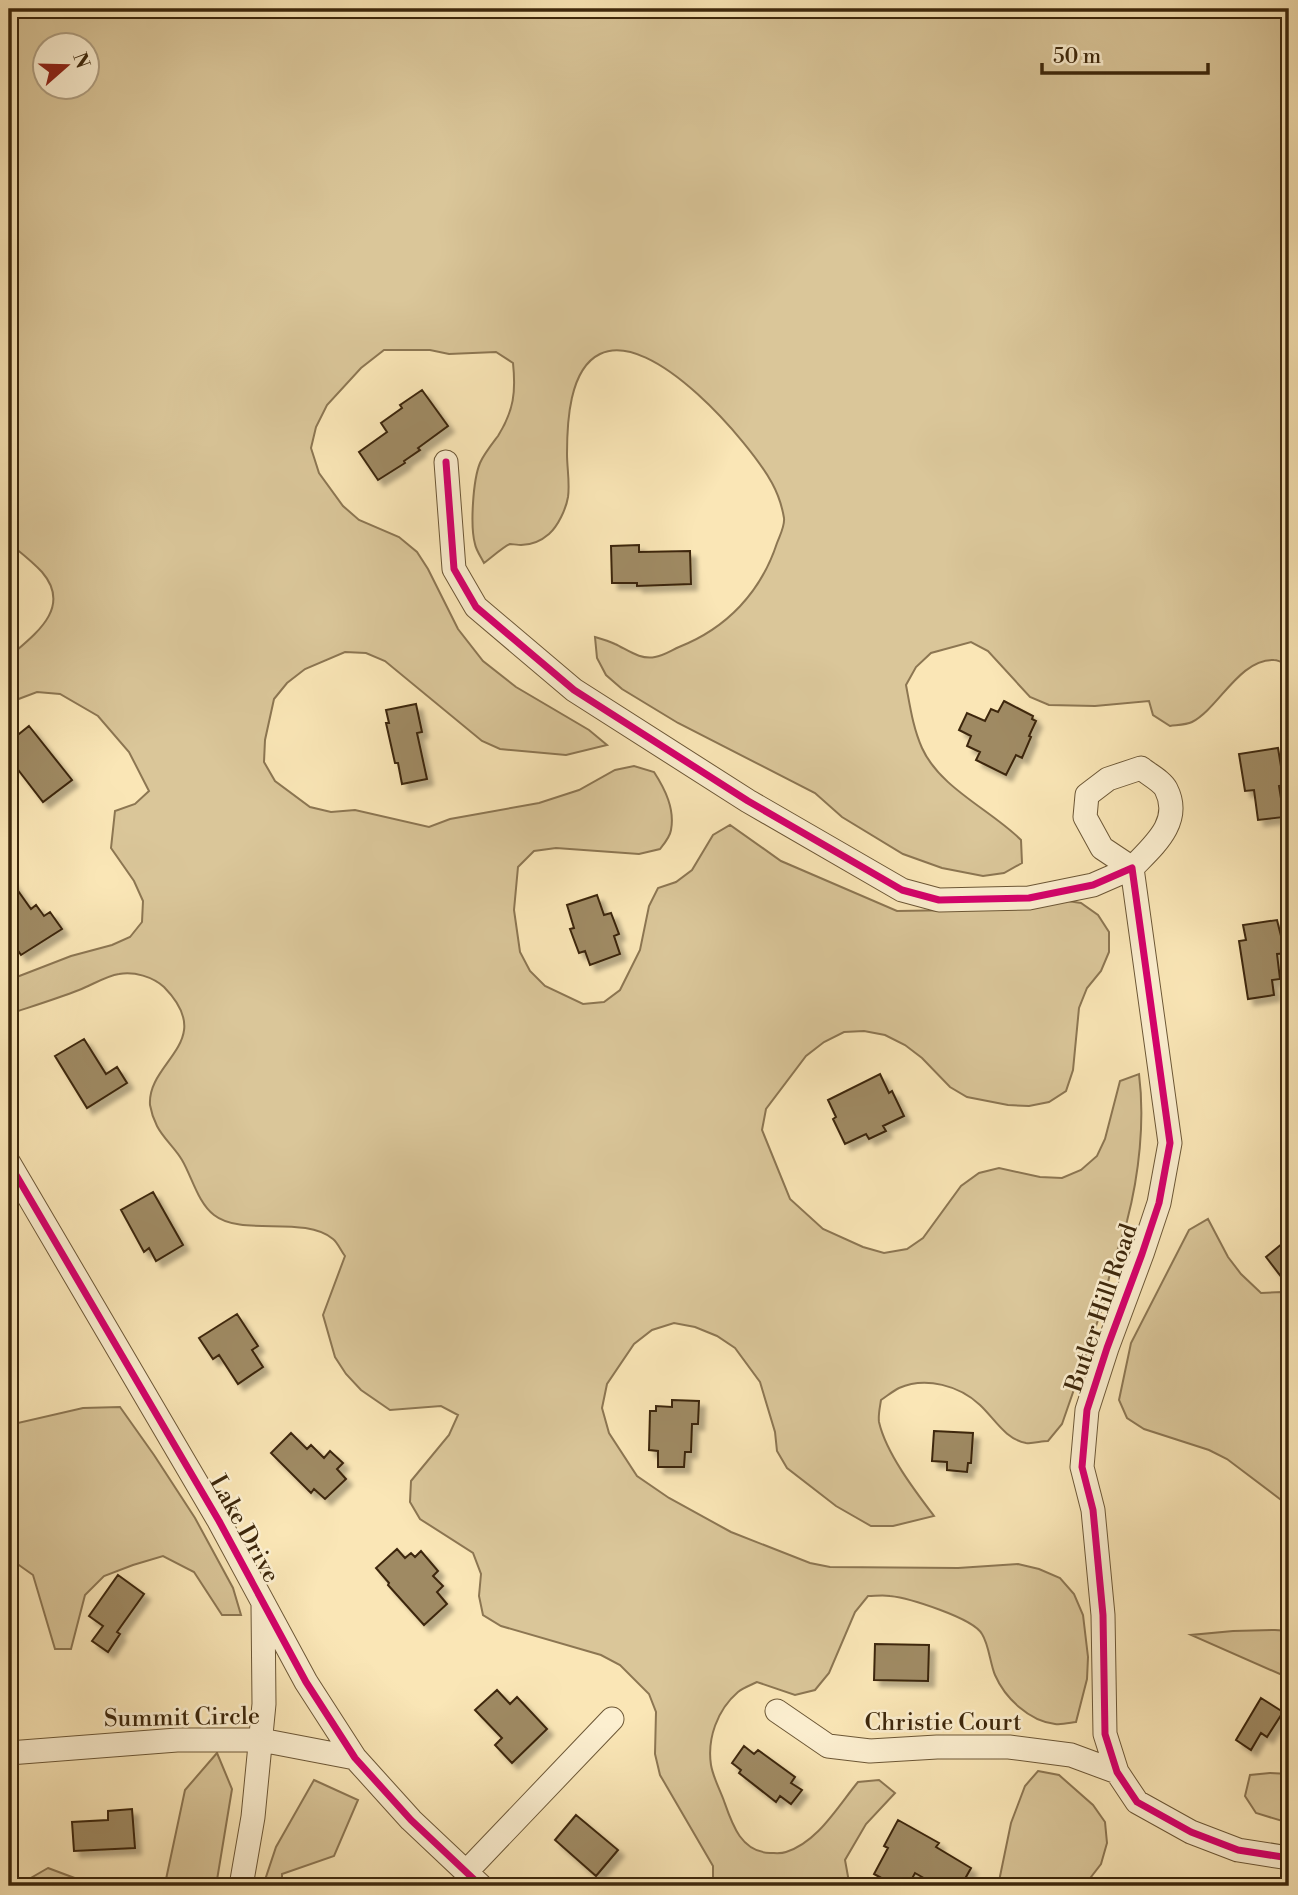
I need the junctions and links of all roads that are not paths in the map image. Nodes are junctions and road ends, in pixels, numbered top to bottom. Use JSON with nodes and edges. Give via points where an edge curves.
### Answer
{"nodes":[{"id":1,"x":446,"y":462,"type":"dead end"},
{"id":2,"x":9,"y":1163,"type":"edge"},
{"id":3,"x":263,"y":1602,"type":"junction"},
{"id":4,"x":777,"y":1711,"type":"dead end"},
{"id":5,"x":612,"y":1718,"type":"dead end"},
{"id":6,"x":261,"y":1740,"type":"junction"},
{"id":7,"x":9,"y":1753,"type":"edge"},
{"id":8,"x":355,"y":1758,"type":"junction"},
{"id":9,"x":1117,"y":1772,"type":"junction"},
{"id":10,"x":1289,"y":1858,"type":"edge"},
{"id":11,"x":474,"y":1879,"type":"edge"},
{"id":12,"x":241,"y":1886,"type":"edge"}],
"edges":[{"from":1,"to":9,"type":"street","name":"Butler Hill Road","via":[[454,569],[476,607],[574,690],[748,802],[902,890],[939,900],[1029,898],[1093,885],[1132,868],[1170,1143],[1159,1203],[1087,1409],[1085,1429],[1082,1467],[1093,1510],[1103,1615],[1105,1734]]},
{"from":2,"to":3,"type":"street","name":"Lake Drive"},
{"from":3,"to":6,"type":"street"},
{"from":3,"to":8,"type":"street","name":"Lake Drive","via":[[306,1682]]},
{"from":4,"to":9,"type":"street","name":"Christie Court","via":[[828,1746],[870,1751],[1009,1747],[1071,1755]]},
{"from":5,"to":11,"type":"street"},
{"from":6,"to":7,"type":"street","name":"Summit Circle","via":[[177,1740]]},
{"from":6,"to":8,"type":"street","name":"Summit Circle"},
{"from":6,"to":12,"type":"street"},
{"from":8,"to":11,"type":"street","name":"Lake Drive","via":[[411,1820]]},
{"from":9,"to":10,"type":"street","name":"Butler Hill Road","via":[[1137,1802],[1191,1832],[1238,1850]]}]}
